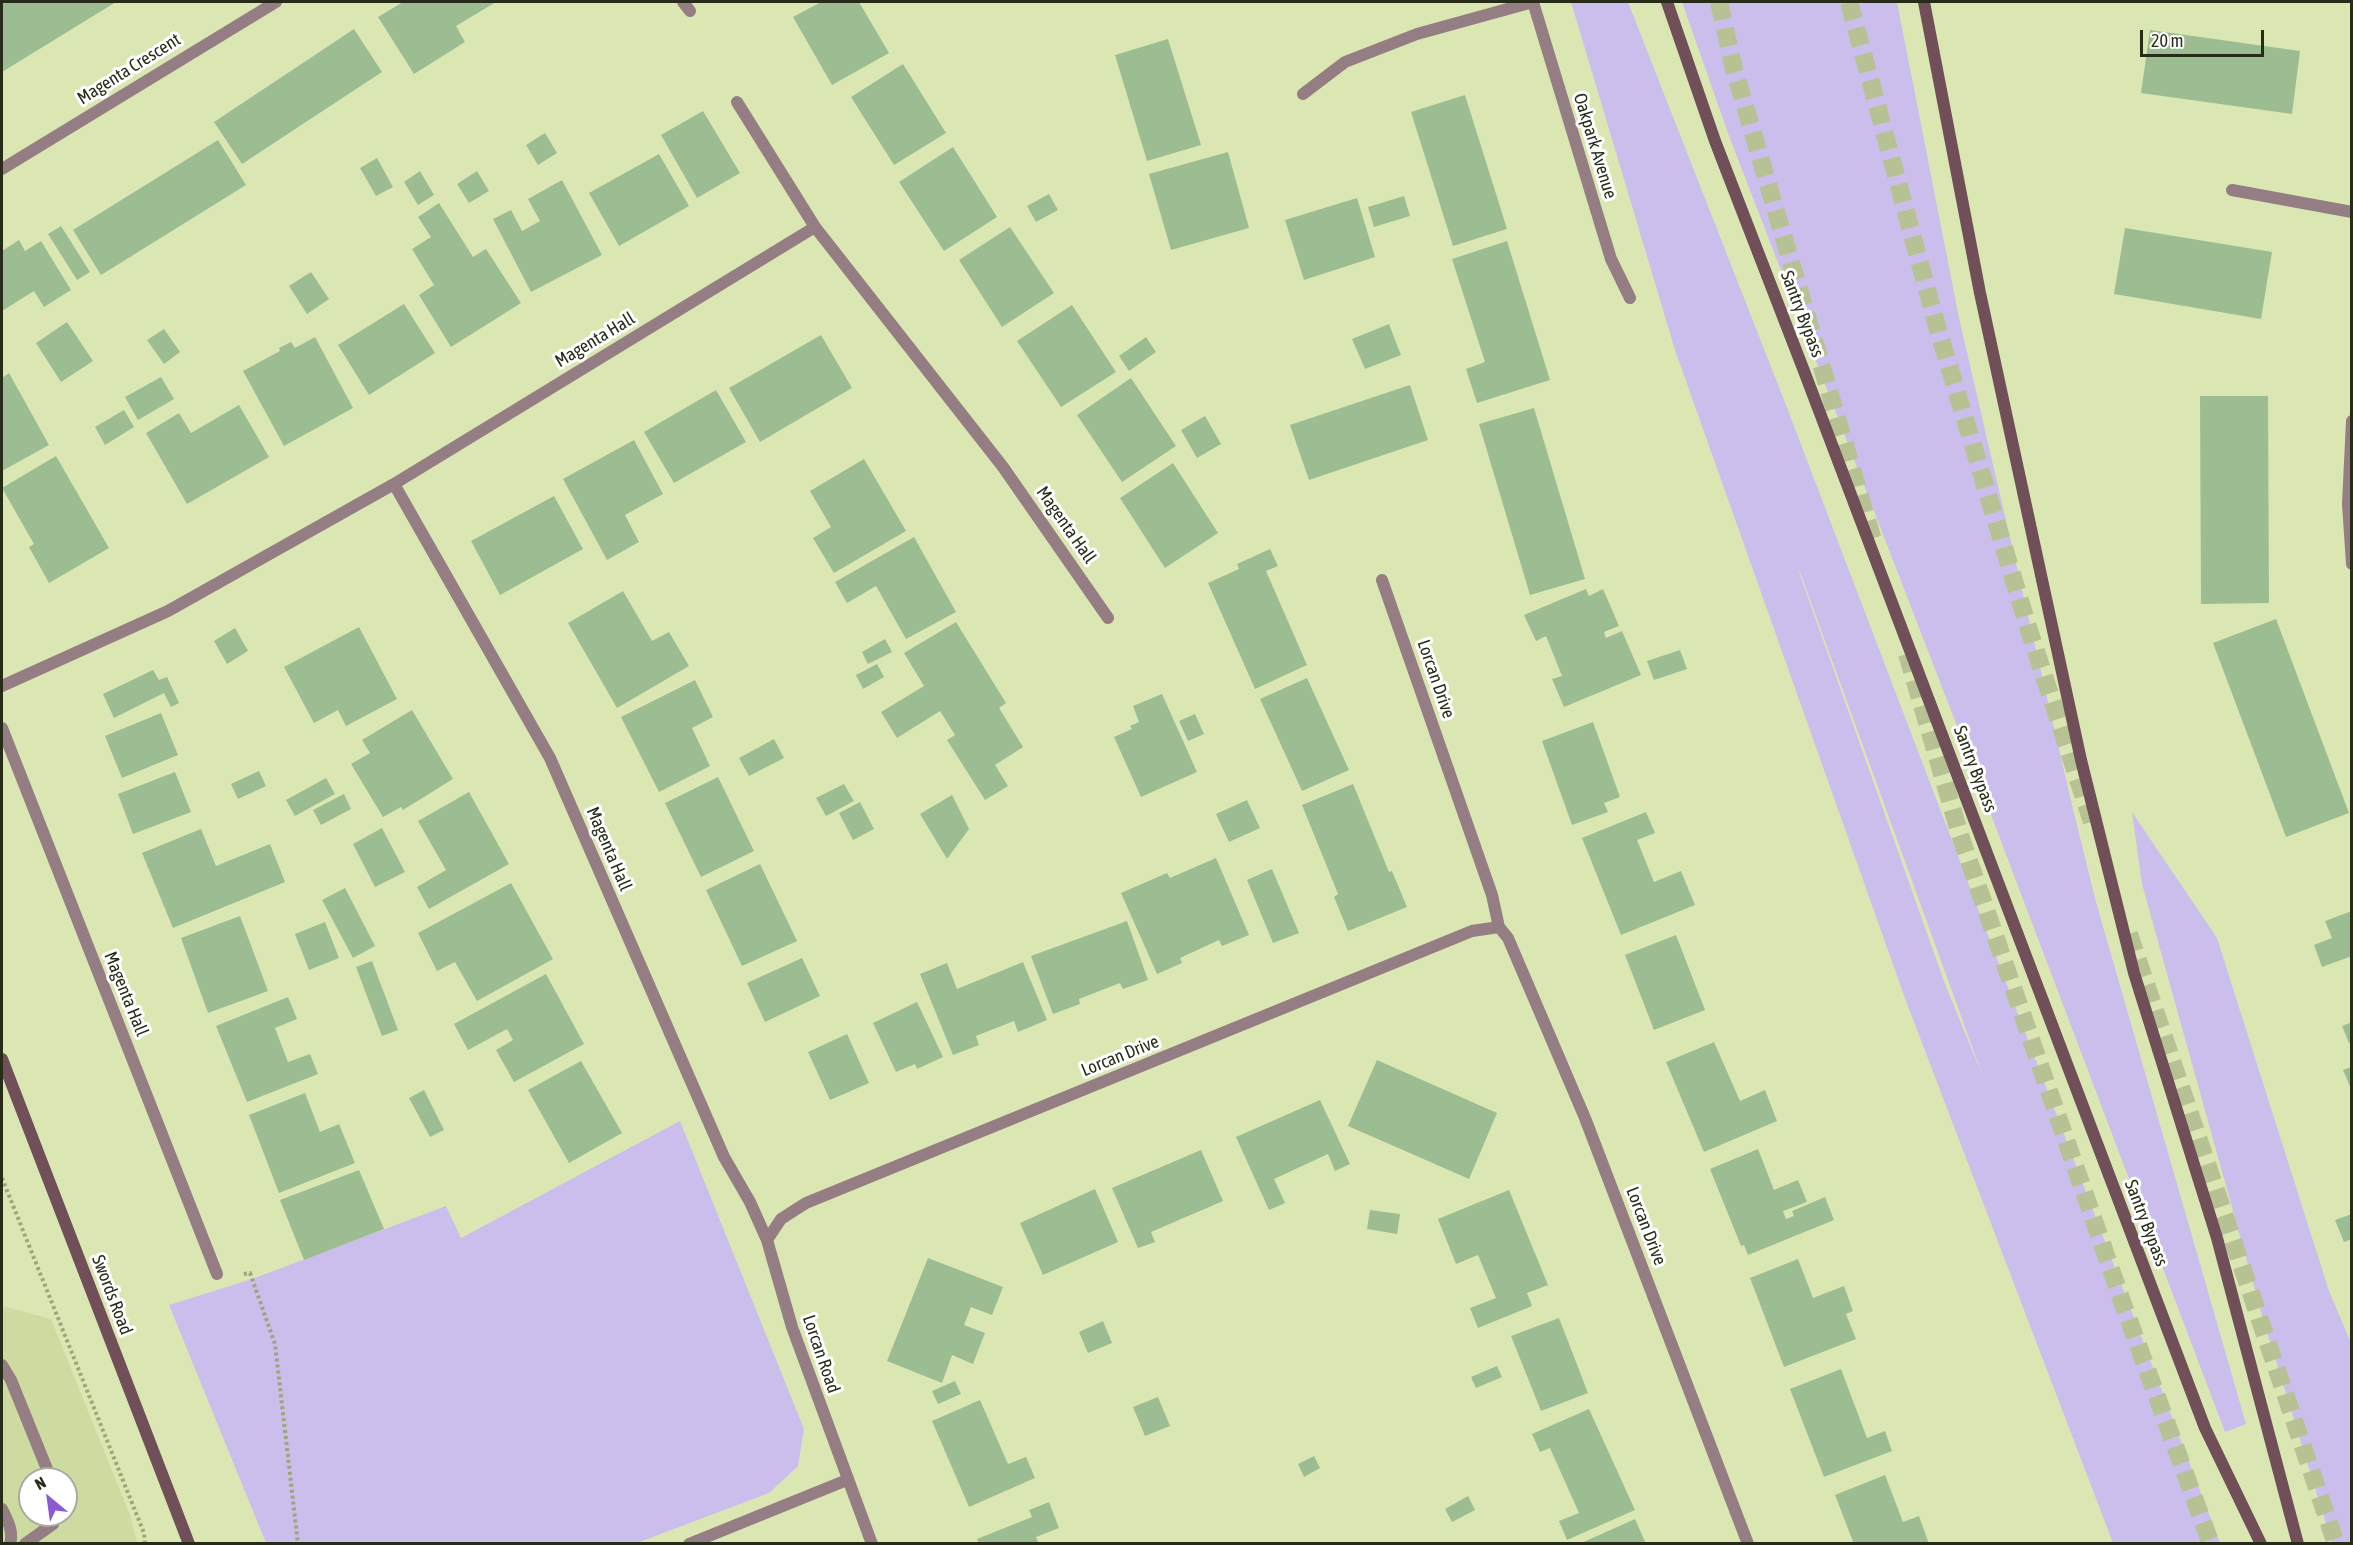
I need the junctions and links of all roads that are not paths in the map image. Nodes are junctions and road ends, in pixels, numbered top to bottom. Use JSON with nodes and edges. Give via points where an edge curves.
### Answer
{"nodes":[{"id":1,"x":276,"y":2,"type":"edge"},
{"id":2,"x":1533,"y":2,"type":"edge"},
{"id":3,"x":1667,"y":2,"type":"edge"},
{"id":4,"x":1924,"y":2,"type":"edge"},
{"id":5,"x":1303,"y":94,"type":"dead end"},
{"id":6,"x":737,"y":102,"type":"dead end"},
{"id":7,"x":2,"y":169,"type":"edge"},
{"id":8,"x":2232,"y":190,"type":"dead end"},
{"id":9,"x":2352,"y":212,"type":"edge"},
{"id":10,"x":815,"y":227,"type":"junction"},
{"id":11,"x":1630,"y":298,"type":"dead end"},
{"id":12,"x":2352,"y":421,"type":"edge"},
{"id":13,"x":394,"y":484,"type":"junction"},
{"id":14,"x":2350,"y":487,"type":"edge"},
{"id":15,"x":2352,"y":564,"type":"edge"},
{"id":16,"x":1382,"y":580,"type":"dead end"},
{"id":17,"x":1108,"y":618,"type":"dead end"},
{"id":18,"x":2,"y":686,"type":"edge"},
{"id":19,"x":2,"y":728,"type":"edge"},
{"id":20,"x":1499,"y":927,"type":"junction"},
{"id":21,"x":2,"y":1059,"type":"edge"},
{"id":22,"x":767,"y":1240,"type":"junction"},
{"id":23,"x":218,"y":1274,"type":"road end"},
{"id":24,"x":2,"y":1365,"type":"edge"},
{"id":25,"x":46,"y":1467,"type":"edge"},
{"id":26,"x":847,"y":1480,"type":"junction"},
{"id":27,"x":2,"y":1509,"type":"edge"},
{"id":28,"x":49,"y":1527,"type":"edge"},
{"id":29,"x":185,"y":1540,"type":"edge"},
{"id":30,"x":10,"y":1544,"type":"edge"},
{"id":31,"x":26,"y":1544,"type":"edge"},
{"id":32,"x":689,"y":1544,"type":"edge"},
{"id":33,"x":872,"y":1544,"type":"edge"},
{"id":34,"x":1748,"y":1544,"type":"edge"},
{"id":35,"x":2261,"y":1544,"type":"edge"},
{"id":36,"x":2298,"y":1544,"type":"edge"}],
"edges":[{"from":1,"to":7,"type":"street","name":"Magenta Crescent"},
{"from":2,"to":5,"type":"street","via":[[1417,34],[1345,62]]},
{"from":2,"to":11,"type":"street","name":"Oakpark Avenue","via":[[1611,259]]},
{"from":3,"to":35,"type":"main road","name":"Santry Bypass","via":[[1715,141],[2205,1428]]},
{"from":4,"to":36,"type":"main road","via":[[1980,293],[2081,760],[2134,973],[2217,1238]]},
{"from":6,"to":10,"type":"street","name":"Magenta Hall"},
{"from":8,"to":9,"type":"street"},
{"from":10,"to":13,"type":"street","name":"Magenta Hall"},
{"from":10,"to":17,"type":"street","name":"Magenta Hall","via":[[1003,466]]},
{"from":12,"to":14,"type":"street"},
{"from":13,"to":18,"type":"street","name":"Magenta Hall","via":[[168,611]]},
{"from":13,"to":22,"type":"street","name":"Magenta Hall","via":[[550,758],[724,1157]]},
{"from":14,"to":15,"type":"street"},
{"from":16,"to":20,"type":"street","name":"Lorcan Drive","via":[[1492,895]]},
{"from":19,"to":23,"type":"street","name":"Magenta Hall"},
{"from":20,"to":22,"type":"street","name":"Lorcan Drive","via":[[1472,931],[806,1203],[782,1219]]},
{"from":20,"to":34,"type":"street","name":"Lorcan Drive","via":[[1508,938],[1585,1118]]},
{"from":21,"to":29,"type":"main road","name":"Swords Road"},
{"from":22,"to":26,"type":"street","name":"Lorcan Road","via":[[792,1327]]},
{"from":24,"to":25,"type":"street"},
{"from":26,"to":32,"type":"street"},
{"from":26,"to":33,"type":"street","name":"Lorcan Road"},
{"from":27,"to":30,"type":"street","via":[[10,1527]]},
{"from":28,"to":31,"type":"street"}]}
